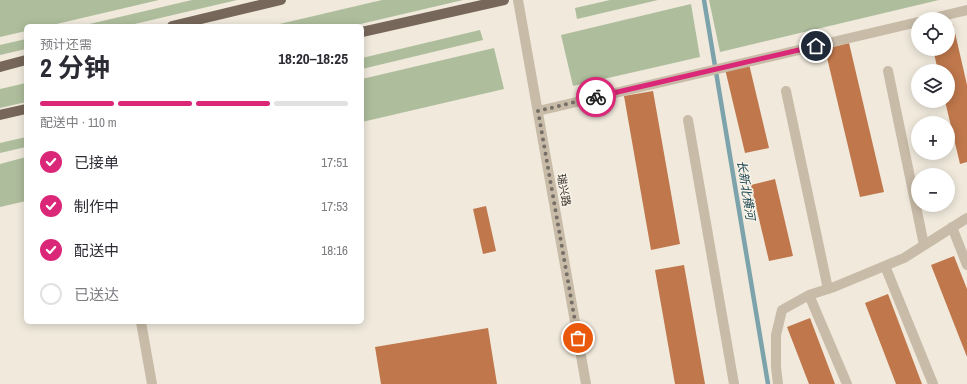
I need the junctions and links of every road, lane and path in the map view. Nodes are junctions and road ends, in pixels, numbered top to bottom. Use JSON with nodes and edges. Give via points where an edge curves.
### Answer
{"nodes":[{"id":1,"x":282,"y":0,"type":"edge"},
{"id":2,"x":504,"y":0,"type":"edge"},
{"id":3,"x":518,"y":0,"type":"edge"},
{"id":4,"x":967,"y":10,"type":"edge"},
{"id":5,"x":955,"y":13,"type":"edge"},
{"id":6,"x":180,"y":24,"type":"edge"},
{"id":7,"x":911,"y":24,"type":"edge"},
{"id":8,"x":364,"y":32,"type":"edge"},
{"id":9,"x":24,"y":61,"type":"edge"},
{"id":10,"x":0,"y":67,"type":"edge"},
{"id":11,"x":888,"y":71,"type":"dead end"},
{"id":12,"x":786,"y":91,"type":"dead end"},
{"id":13,"x":24,"y":109,"type":"edge"},
{"id":14,"x":538,"y":111,"type":"junction"},
{"id":15,"x":0,"y":115,"type":"edge"},
{"id":16,"x":688,"y":120,"type":"dead end"},
{"id":17,"x":967,"y":218,"type":"edge"},
{"id":18,"x":952,"y":228,"type":"junction"},
{"id":19,"x":924,"y":245,"type":"junction"},
{"id":20,"x":967,"y":265,"type":"edge"},
{"id":21,"x":885,"y":266,"type":"junction"},
{"id":22,"x":828,"y":288,"type":"junction"},
{"id":23,"x":809,"y":295,"type":"junction"},
{"id":24,"x":141,"y":324,"type":"edge"},
{"id":25,"x":152,"y":384,"type":"edge"},
{"id":26,"x":586,"y":384,"type":"edge"},
{"id":27,"x":734,"y":384,"type":"edge"},
{"id":28,"x":778,"y":384,"type":"edge"},
{"id":29,"x":847,"y":384,"type":"edge"},
{"id":30,"x":933,"y":384,"type":"edge"}],
"edges":[{"from":1,"to":6,"type":"main road"},
{"from":2,"to":8,"type":"main road"},
{"from":3,"to":14,"type":"street","name":"瑞兴路"},
{"from":4,"to":5,"type":"street"},
{"from":7,"to":14,"type":"street"},
{"from":9,"to":10,"type":"main road"},
{"from":11,"to":19,"type":"street"},
{"from":12,"to":22,"type":"street"},
{"from":13,"to":15,"type":"main road"},
{"from":14,"to":26,"type":"street","name":"瑞兴路"},
{"from":16,"to":27,"type":"street"},
{"from":17,"to":18,"type":"street"},
{"from":18,"to":19,"type":"street"},
{"from":18,"to":20,"type":"street"},
{"from":19,"to":21,"type":"street"},
{"from":21,"to":22,"type":"street"},
{"from":21,"to":30,"type":"street"},
{"from":22,"to":23,"type":"street"},
{"from":23,"to":28,"type":"street","via":[[782,310],[776,335]]},
{"from":23,"to":29,"type":"street"},
{"from":24,"to":25,"type":"street"}]}
